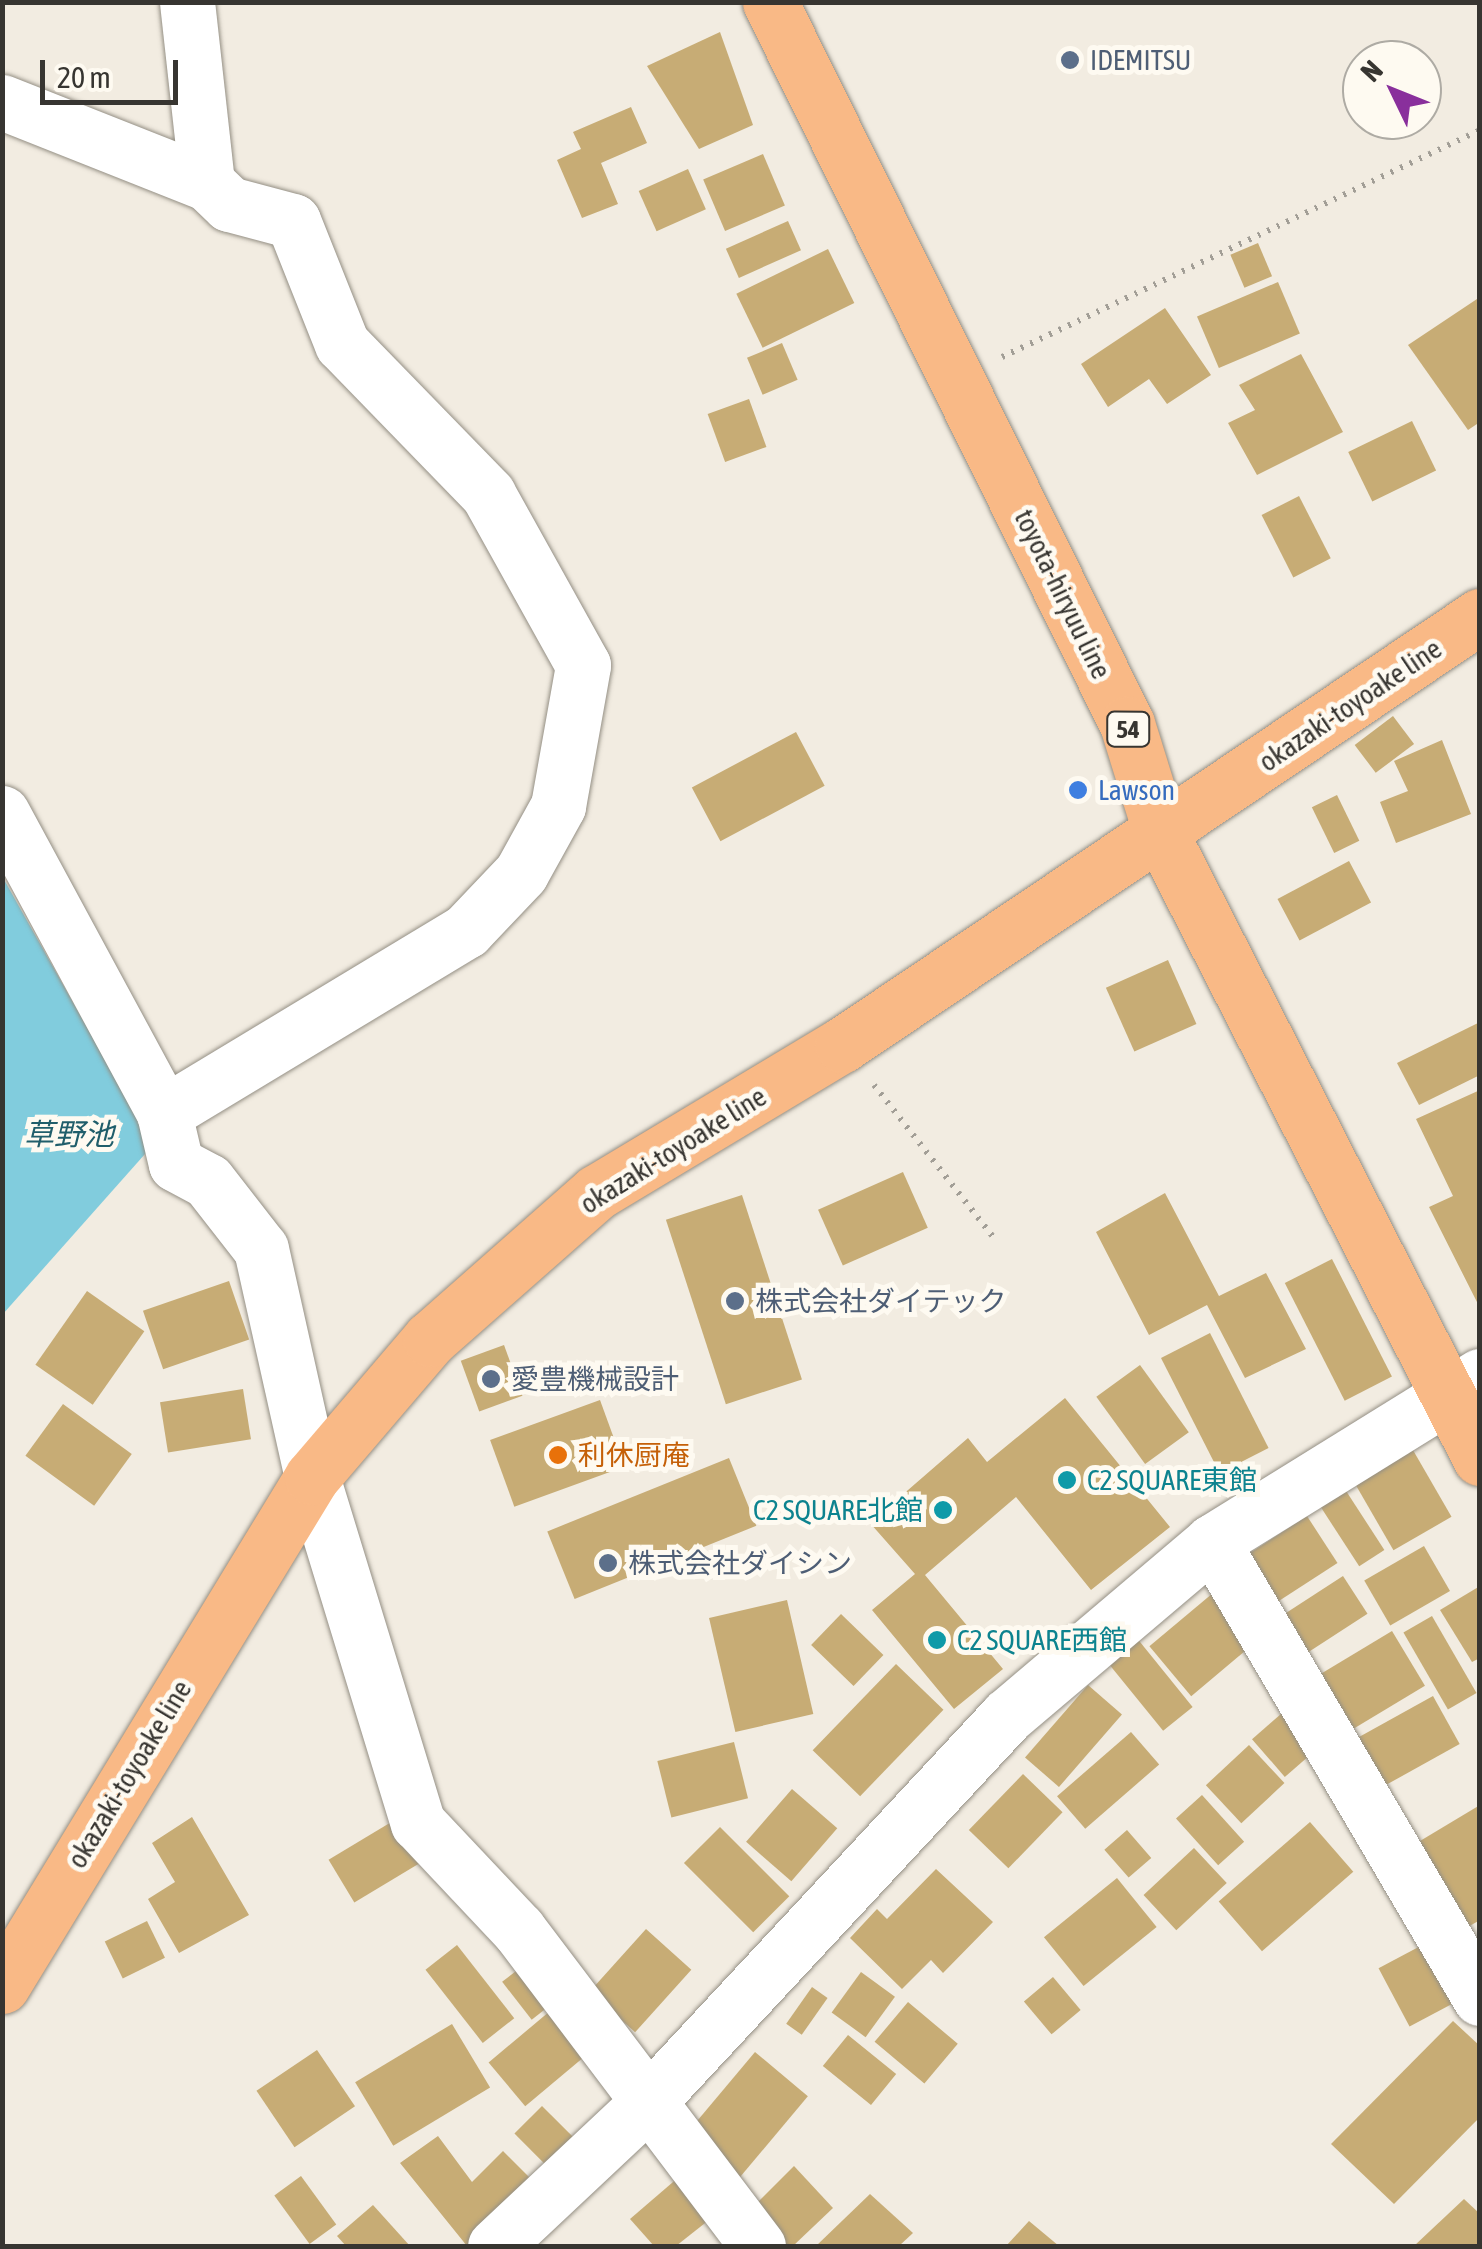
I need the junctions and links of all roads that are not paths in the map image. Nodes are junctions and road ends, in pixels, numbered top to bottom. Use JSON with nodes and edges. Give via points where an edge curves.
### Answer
{"nodes":[{"id":1,"x":188,"y":2,"type":"edge"},
{"id":2,"x":770,"y":2,"type":"edge"},
{"id":3,"x":2,"y":102,"type":"edge"},
{"id":4,"x":207,"y":183,"type":"junction"},
{"id":5,"x":1480,"y":616,"type":"edge"},
{"id":6,"x":2,"y":813,"type":"edge"},
{"id":7,"x":1162,"y":834,"type":"junction"},
{"id":8,"x":164,"y":1113,"type":"junction"},
{"id":9,"x":1466,"y":1388,"type":"edge"},
{"id":10,"x":1480,"y":1458,"type":"edge"},
{"id":11,"x":312,"y":1476,"type":"junction"},
{"id":12,"x":1212,"y":1542,"type":"junction"},
{"id":13,"x":2,"y":1986,"type":"edge"},
{"id":14,"x":1480,"y":1998,"type":"edge"},
{"id":15,"x":646,"y":2104,"type":"junction"},
{"id":16,"x":495,"y":2246,"type":"edge"},
{"id":17,"x":758,"y":2246,"type":"edge"}],
"edges":[{"from":1,"to":4,"type":"street"},
{"from":2,"to":7,"type":"main road","name":"toyota-hiryuu line","number":"54","via":[[1126,724]]},
{"from":3,"to":4,"type":"street"},
{"from":4,"to":8,"type":"street","via":[[230,204],[293,221],[342,344],[488,494],[583,665],[558,806],[521,873],[466,931]]},
{"from":5,"to":7,"type":"main road","name":"okazaki-toyoake line"},
{"from":6,"to":8,"type":"street"},
{"from":7,"to":9,"type":"main road","name":"toyota-hiryuu line","number":"54"},
{"from":7,"to":11,"type":"main road","name":"okazaki-toyoake line","via":[[842,1045],[596,1192],[430,1339]]},
{"from":8,"to":11,"type":"street","via":[[176,1164],[208,1181],[262,1248]]},
{"from":9,"to":10,"type":"main road","name":"toyota-hiryuu line","number":"54"},
{"from":9,"to":12,"type":"street"},
{"from":11,"to":13,"type":"main road","name":"okazaki-toyoake line"},
{"from":11,"to":15,"type":"street","via":[[418,1822],[518,1929]]},
{"from":12,"to":14,"type":"street"},
{"from":12,"to":15,"type":"street","via":[[1007,1716]]},
{"from":15,"to":16,"type":"street"},
{"from":15,"to":17,"type":"street"}]}
